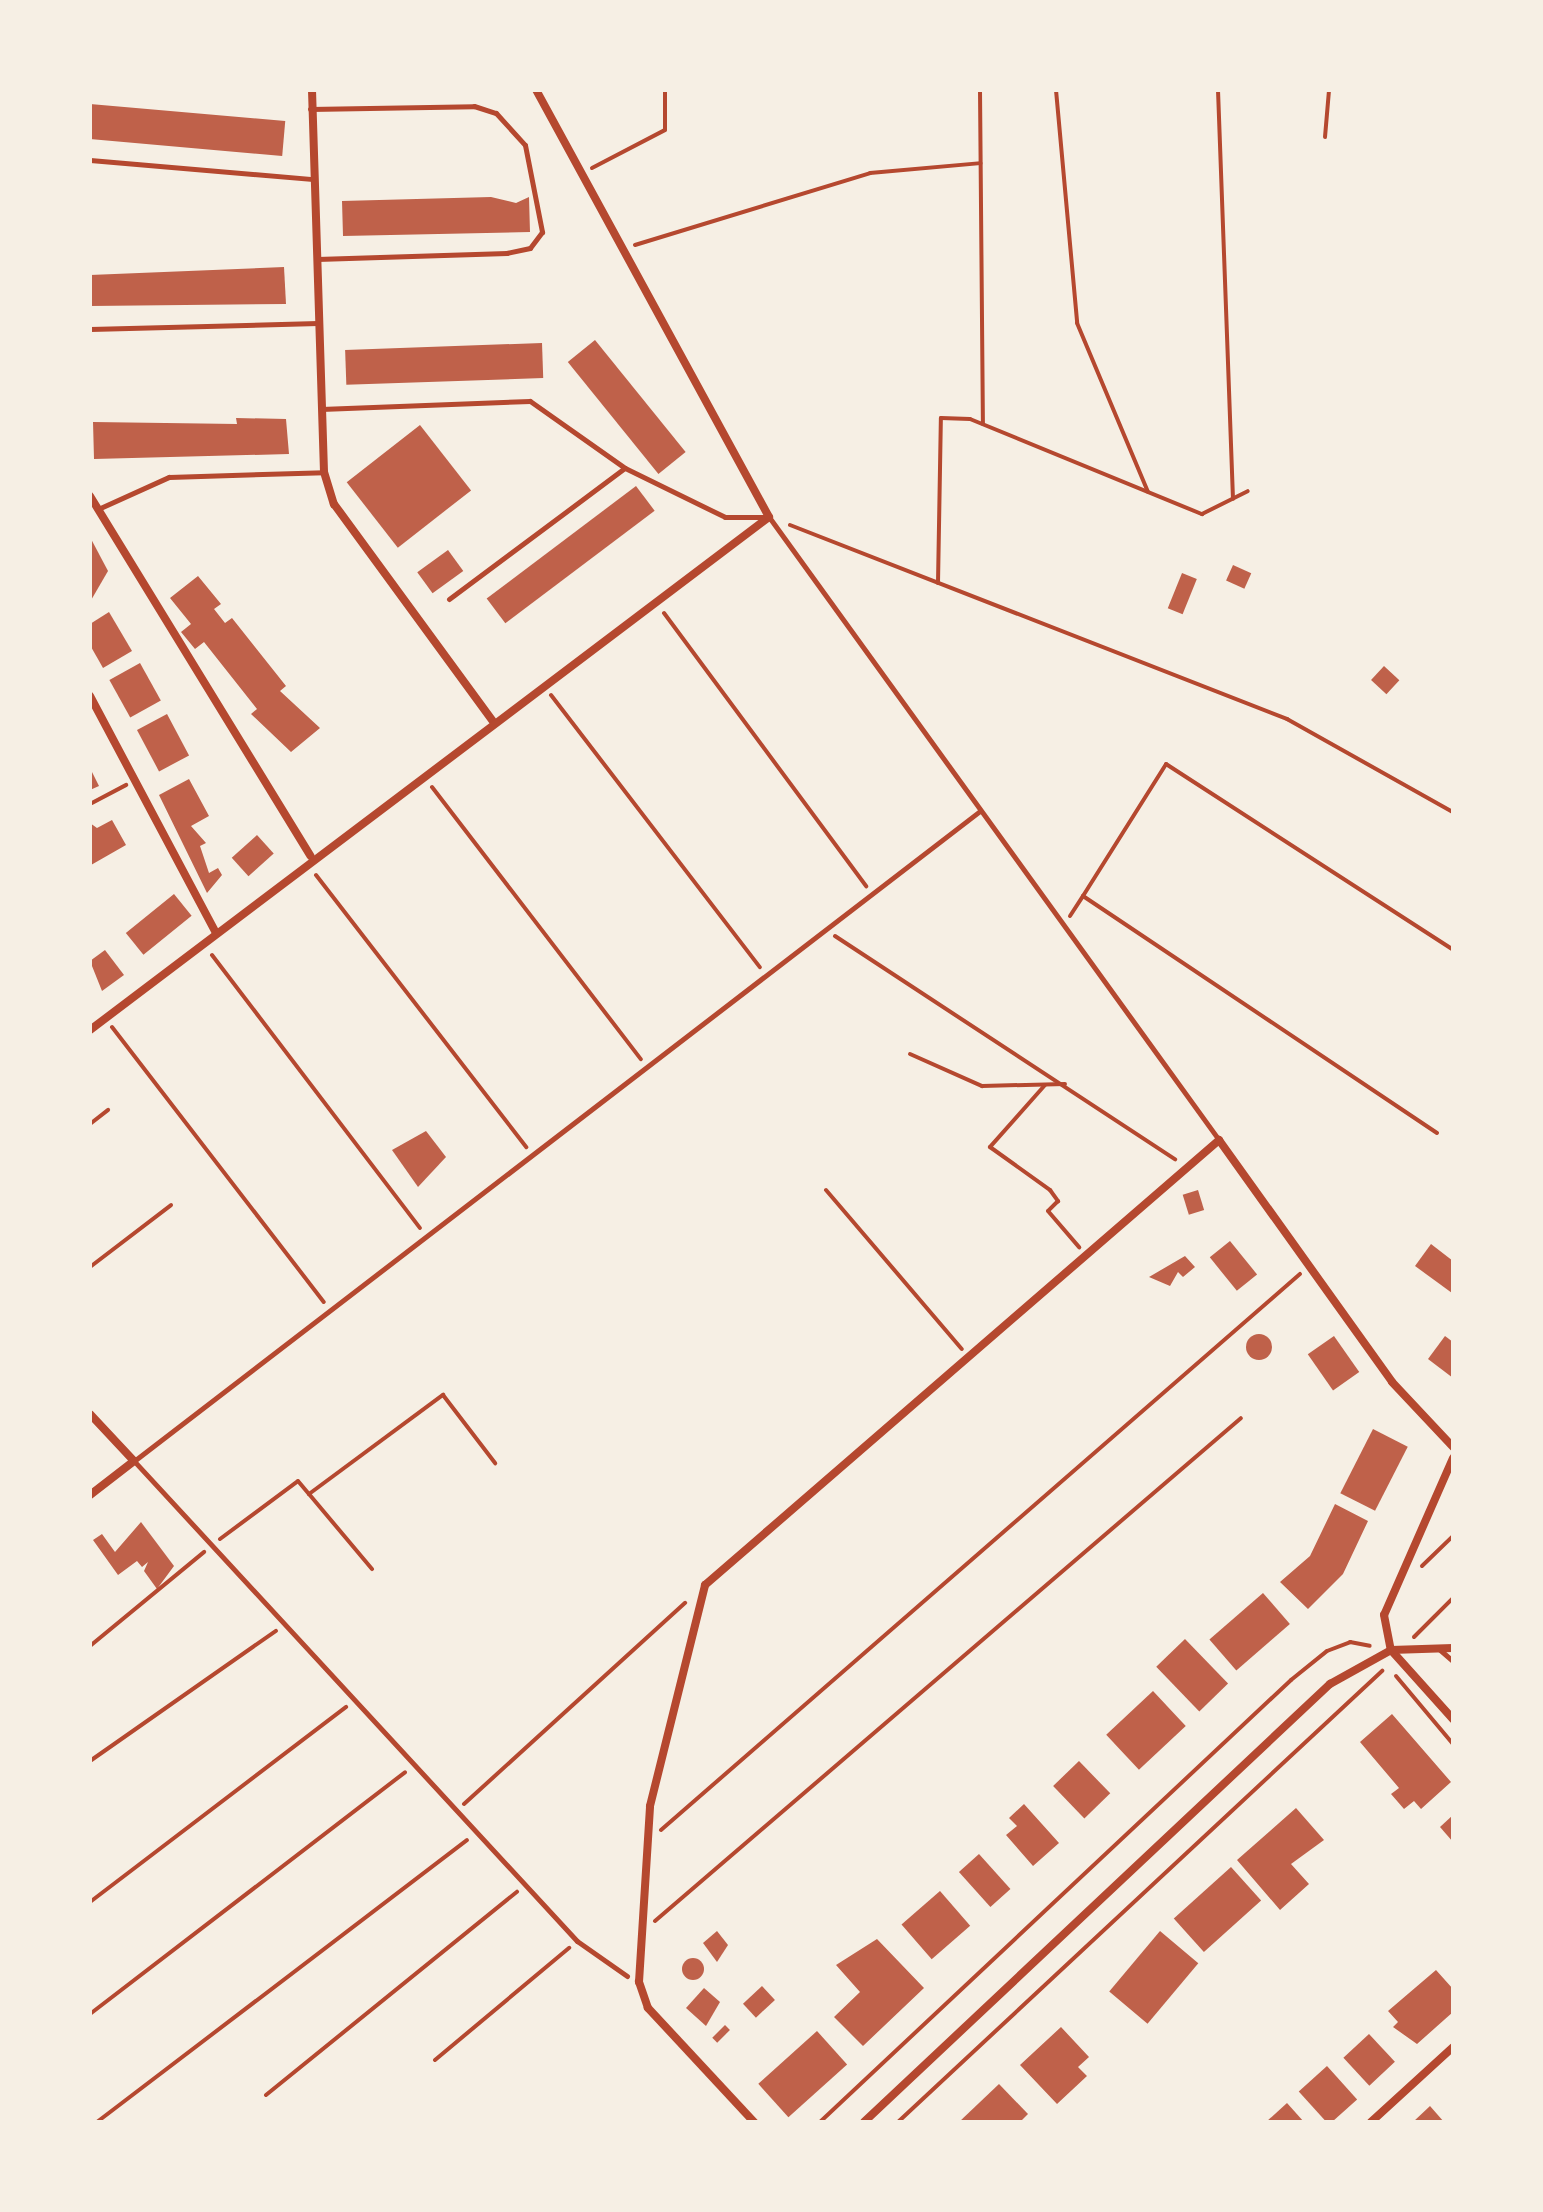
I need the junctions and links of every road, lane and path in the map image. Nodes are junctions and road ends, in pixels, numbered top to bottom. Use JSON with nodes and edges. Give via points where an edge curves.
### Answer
{"nodes":[{"id":1,"x":312,"y":90,"type":"edge"},
{"id":2,"x":536,"y":90,"type":"edge"},
{"id":3,"x":665,"y":90,"type":"edge"},
{"id":4,"x":980,"y":90,"type":"edge"},
{"id":5,"x":1056,"y":90,"type":"edge"},
{"id":6,"x":1218,"y":90,"type":"edge"},
{"id":7,"x":1329,"y":90,"type":"edge"},
{"id":8,"x":310,"y":109,"type":"junction"},
{"id":9,"x":1325,"y":137,"type":"dead end"},
{"id":10,"x":90,"y":160,"type":"edge"},
{"id":11,"x":981,"y":163,"type":"junction"},
{"id":12,"x":583,"y":174,"type":"junction"},
{"id":13,"x":313,"y":179,"type":"junction"},
{"id":14,"x":624,"y":248,"type":"junction"},
{"id":15,"x":316,"y":259,"type":"junction"},
{"id":16,"x":318,"y":323,"type":"junction"},
{"id":17,"x":90,"y":329,"type":"edge"},
{"id":18,"x":321,"y":409,"type":"junction"},
{"id":19,"x":983,"y":424,"type":"junction"},
{"id":20,"x":625,"y":468,"type":"junction"},
{"id":21,"x":324,"y":472,"type":"junction"},
{"id":22,"x":1248,"y":491,"type":"dead end"},
{"id":23,"x":1148,"y":492,"type":"junction"},
{"id":24,"x":90,"y":496,"type":"edge"},
{"id":25,"x":1233,"y":499,"type":"junction"},
{"id":26,"x":98,"y":509,"type":"junction"},
{"id":27,"x":769,"y":517,"type":"junction"},
{"id":28,"x":938,"y":583,"type":"junction"},
{"id":29,"x":449,"y":599,"type":"dead end"},
{"id":30,"x":655,"y":600,"type":"junction"},
{"id":31,"x":542,"y":683,"type":"junction"},
{"id":32,"x":90,"y":696,"type":"edge"},
{"id":33,"x":492,"y":720,"type":"junction"},
{"id":34,"x":421,"y":773,"type":"junction"},
{"id":35,"x":135,"y":780,"type":"junction"},
{"id":36,"x":90,"y":804,"type":"edge"},
{"id":37,"x":980,"y":811,"type":"junction"},
{"id":38,"x":1453,"y":812,"type":"edge"},
{"id":39,"x":308,"y":858,"type":"junction"},
{"id":40,"x":872,"y":894,"type":"junction"},
{"id":41,"x":1083,"y":896,"type":"junction"},
{"id":42,"x":1064,"y":926,"type":"junction"},
{"id":43,"x":825,"y":930,"type":"junction"},
{"id":44,"x":216,"y":933,"type":"junction"},
{"id":45,"x":203,"y":943,"type":"junction"},
{"id":46,"x":1453,"y":950,"type":"edge"},
{"id":47,"x":767,"y":975,"type":"junction"},
{"id":48,"x":106,"y":1018,"type":"junction"},
{"id":49,"x":90,"y":1030,"type":"edge"},
{"id":50,"x":910,"y":1054,"type":"dead end"},
{"id":51,"x":647,"y":1067,"type":"junction"},
{"id":52,"x":1068,"y":1084,"type":"junction"},
{"id":53,"x":1045,"y":1085,"type":"junction"},
{"id":54,"x":108,"y":1110,"type":"dead end"},
{"id":55,"x":90,"y":1124,"type":"edge"},
{"id":56,"x":1437,"y":1133,"type":"dead end"},
{"id":57,"x":1219,"y":1140,"type":"junction"},
{"id":58,"x":532,"y":1155,"type":"junction"},
{"id":59,"x":1187,"y":1167,"type":"junction"},
{"id":60,"x":826,"y":1190,"type":"dead end"},
{"id":61,"x":171,"y":1205,"type":"dead end"},
{"id":62,"x":426,"y":1237,"type":"junction"},
{"id":63,"x":1086,"y":1255,"type":"junction"},
{"id":64,"x":90,"y":1267,"type":"edge"},
{"id":65,"x":1308,"y":1267,"type":"junction"},
{"id":66,"x":330,"y":1310,"type":"junction"},
{"id":67,"x":969,"y":1356,"type":"junction"},
{"id":68,"x":90,"y":1414,"type":"edge"},
{"id":69,"x":1241,"y":1418,"type":"dead end"},
{"id":70,"x":1453,"y":1447,"type":"edge"},
{"id":71,"x":1453,"y":1458,"type":"edge"},
{"id":72,"x":134,"y":1461,"type":"junction"},
{"id":73,"x":495,"y":1463,"type":"dead end"},
{"id":74,"x":309,"y":1494,"type":"junction"},
{"id":75,"x":90,"y":1495,"type":"edge"},
{"id":76,"x":211,"y":1546,"type":"junction"},
{"id":77,"x":372,"y":1569,"type":"dead end"},
{"id":78,"x":705,"y":1585,"type":"junction"},
{"id":79,"x":1453,"y":1598,"type":"edge"},
{"id":80,"x":284,"y":1625,"type":"junction"},
{"id":81,"x":90,"y":1646,"type":"edge"},
{"id":82,"x":1453,"y":1648,"type":"edge"},
{"id":83,"x":1439,"y":1649,"type":"junction"},
{"id":84,"x":1396,"y":1650,"type":"junction"},
{"id":85,"x":1453,"y":1661,"type":"edge"},
{"id":86,"x":354,"y":1701,"type":"junction"},
{"id":87,"x":1453,"y":1719,"type":"edge"},
{"id":88,"x":90,"y":1761,"type":"edge"},
{"id":89,"x":414,"y":1765,"type":"junction"},
{"id":90,"x":456,"y":1811,"type":"junction"},
{"id":91,"x":476,"y":1833,"type":"junction"},
{"id":92,"x":644,"y":1845,"type":"junction"},
{"id":93,"x":525,"y":1885,"type":"junction"},
{"id":94,"x":90,"y":1902,"type":"edge"},
{"id":95,"x":638,"y":1935,"type":"junction"},
{"id":96,"x":577,"y":1941,"type":"junction"},
{"id":97,"x":627,"y":1976,"type":"dead end"},
{"id":98,"x":90,"y":2014,"type":"edge"},
{"id":99,"x":1453,"y":2047,"type":"edge"},
{"id":100,"x":435,"y":2060,"type":"dead end"},
{"id":101,"x":266,"y":2095,"type":"dead end"},
{"id":102,"x":97,"y":2122,"type":"edge"},
{"id":103,"x":754,"y":2122,"type":"edge"},
{"id":104,"x":820,"y":2122,"type":"edge"},
{"id":105,"x":864,"y":2122,"type":"edge"},
{"id":106,"x":898,"y":2122,"type":"edge"},
{"id":107,"x":1371,"y":2122,"type":"edge"}],
"edges":[{"from":1,"to":8,"type":"street"},
{"from":2,"to":12,"type":"street"},
{"from":3,"to":12,"type":"path","via":[[665,130]]},
{"from":4,"to":11,"type":"path"},
{"from":5,"to":23,"type":"path","via":[[1077,323]]},
{"from":6,"to":25,"type":"path"},
{"from":7,"to":9,"type":"path"},
{"from":8,"to":13,"type":"street"},
{"from":8,"to":15,"type":"lane","via":[[474,106],[496,113],[525,145],[537,178],[542,232],[530,248],[507,253]]},
{"from":10,"to":13,"type":"lane"},
{"from":11,"to":14,"type":"path","via":[[870,173]]},
{"from":11,"to":19,"type":"path"},
{"from":12,"to":14,"type":"street"},
{"from":13,"to":15,"type":"street"},
{"from":14,"to":27,"type":"street"},
{"from":15,"to":16,"type":"street"},
{"from":16,"to":17,"type":"lane"},
{"from":16,"to":18,"type":"street"},
{"from":18,"to":20,"type":"lane","via":[[530,401]]},
{"from":18,"to":21,"type":"street"},
{"from":19,"to":23,"type":"path"},
{"from":19,"to":28,"type":"path","via":[[941,418]]},
{"from":20,"to":27,"type":"lane","via":[[725,517]]},
{"from":20,"to":29,"type":"lane"},
{"from":21,"to":26,"type":"lane","via":[[169,477]]},
{"from":21,"to":33,"type":"street","via":[[334,504]]},
{"from":22,"to":25,"type":"path"},
{"from":23,"to":25,"type":"path","via":[[1202,514]]},
{"from":24,"to":26,"type":"street"},
{"from":26,"to":39,"type":"street"},
{"from":27,"to":28,"type":"path"},
{"from":27,"to":30,"type":"street"},
{"from":27,"to":37,"type":"lane"},
{"from":28,"to":38,"type":"path","via":[[1287,719]]},
{"from":30,"to":31,"type":"street"},
{"from":30,"to":40,"type":"path"},
{"from":31,"to":33,"type":"street"},
{"from":31,"to":47,"type":"path"},
{"from":32,"to":35,"type":"street"},
{"from":33,"to":34,"type":"street"},
{"from":34,"to":39,"type":"street"},
{"from":34,"to":51,"type":"path"},
{"from":35,"to":36,"type":"path"},
{"from":35,"to":44,"type":"street"},
{"from":37,"to":40,"type":"lane"},
{"from":37,"to":42,"type":"lane"},
{"from":39,"to":44,"type":"street"},
{"from":39,"to":58,"type":"path"},
{"from":40,"to":43,"type":"lane"},
{"from":41,"to":42,"type":"path"},
{"from":41,"to":46,"type":"path","via":[[1166,764]]},
{"from":41,"to":56,"type":"path"},
{"from":42,"to":57,"type":"lane"},
{"from":43,"to":47,"type":"lane"},
{"from":43,"to":52,"type":"path"},
{"from":44,"to":45,"type":"street"},
{"from":45,"to":48,"type":"street"},
{"from":45,"to":62,"type":"path"},
{"from":47,"to":51,"type":"lane"},
{"from":48,"to":49,"type":"street"},
{"from":48,"to":66,"type":"path"},
{"from":50,"to":53,"type":"path","via":[[982,1086]]},
{"from":51,"to":58,"type":"lane"},
{"from":52,"to":53,"type":"path"},
{"from":52,"to":59,"type":"path"},
{"from":53,"to":63,"type":"path","via":[[990,1147],[1050,1190],[1058,1201],[1048,1211]]},
{"from":54,"to":55,"type":"path"},
{"from":57,"to":59,"type":"street"},
{"from":57,"to":65,"type":"street"},
{"from":58,"to":62,"type":"lane"},
{"from":59,"to":63,"type":"street"},
{"from":60,"to":67,"type":"path"},
{"from":61,"to":64,"type":"path"},
{"from":62,"to":66,"type":"lane"},
{"from":63,"to":67,"type":"street"},
{"from":65,"to":70,"type":"street","via":[[1392,1382]]},
{"from":65,"to":92,"type":"path"},
{"from":66,"to":72,"type":"lane"},
{"from":67,"to":78,"type":"street"},
{"from":68,"to":72,"type":"street"},
{"from":69,"to":95,"type":"path"},
{"from":71,"to":84,"type":"street","via":[[1387,1605]]},
{"from":72,"to":75,"type":"street"},
{"from":72,"to":76,"type":"lane"},
{"from":73,"to":74,"type":"path","via":[[443,1395]]},
{"from":74,"to":76,"type":"path","via":[[298,1481]]},
{"from":74,"to":77,"type":"path"},
{"from":76,"to":80,"type":"lane"},
{"from":76,"to":81,"type":"path"},
{"from":78,"to":90,"type":"path"},
{"from":78,"to":92,"type":"street"},
{"from":79,"to":84,"type":"path"},
{"from":80,"to":86,"type":"lane"},
{"from":80,"to":88,"type":"path"},
{"from":82,"to":83,"type":"street"},
{"from":83,"to":84,"type":"street"},
{"from":83,"to":85,"type":"lane"},
{"from":84,"to":87,"type":"street"},
{"from":84,"to":104,"type":"path","via":[[1350,1642],[1291,1680]]},
{"from":84,"to":105,"type":"street","via":[[1354,1666],[1304,1707]]},
{"from":84,"to":106,"type":"path","via":[[1373,1683],[1334,1711]]},
{"from":86,"to":89,"type":"lane"},
{"from":86,"to":94,"type":"path"},
{"from":89,"to":90,"type":"lane"},
{"from":89,"to":98,"type":"path"},
{"from":90,"to":91,"type":"lane"},
{"from":91,"to":93,"type":"lane"},
{"from":91,"to":102,"type":"path"},
{"from":92,"to":95,"type":"street"},
{"from":93,"to":96,"type":"lane"},
{"from":93,"to":101,"type":"path"},
{"from":95,"to":103,"type":"street","via":[[639,1982],[648,2008]]},
{"from":96,"to":97,"type":"lane"},
{"from":96,"to":100,"type":"path"},
{"from":99,"to":107,"type":"street"}]}
